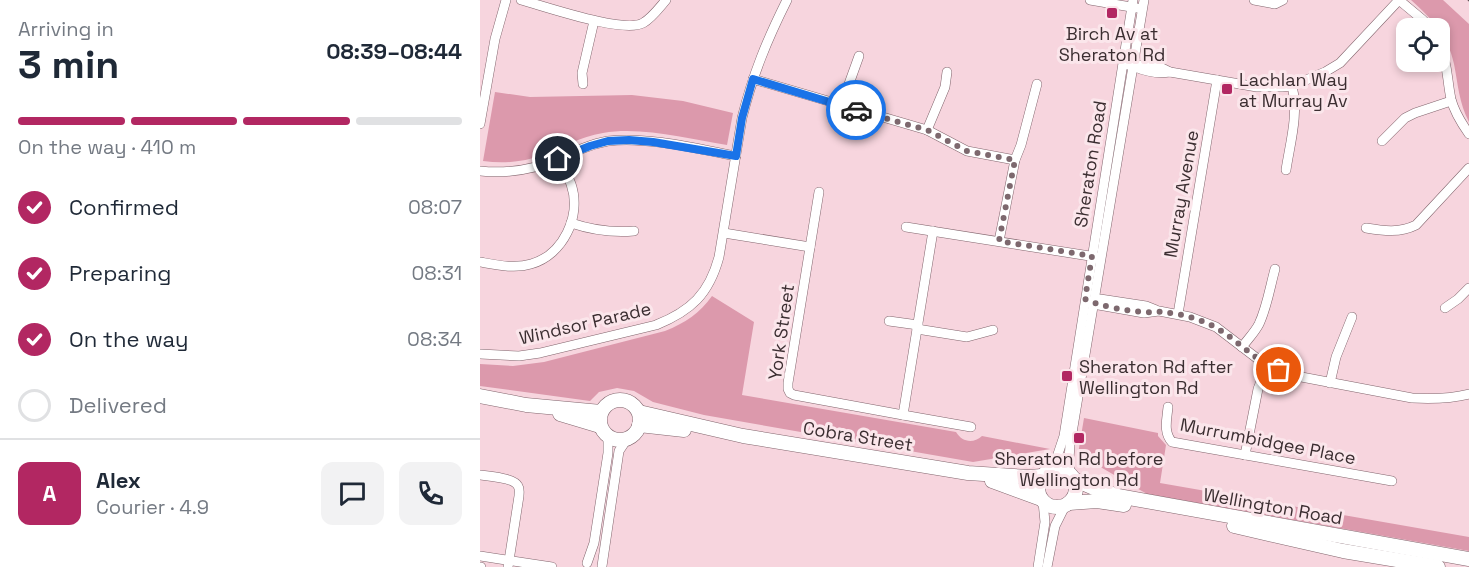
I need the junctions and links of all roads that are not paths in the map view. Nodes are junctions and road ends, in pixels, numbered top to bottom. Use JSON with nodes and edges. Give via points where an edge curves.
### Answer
{"nodes":[{"id":1,"x":506,"y":0,"type":"edge"},
{"id":2,"x":521,"y":0,"type":"edge"},
{"id":3,"x":666,"y":0,"type":"edge"},
{"id":4,"x":787,"y":0,"type":"edge"},
{"id":5,"x":1090,"y":0,"type":"edge"},
{"id":6,"x":1254,"y":0,"type":"edge"},
{"id":7,"x":1283,"y":0,"type":"edge"},
{"id":8,"x":1399,"y":0,"type":"edge"},
{"id":9,"x":1132,"y":3,"type":"edge"},
{"id":10,"x":1143,"y":4,"type":"edge"},
{"id":11,"x":1421,"y":18,"type":"edge"},
{"id":12,"x":594,"y":21,"type":"junction"},
{"id":13,"x":859,"y":56,"type":"dead end"},
{"id":14,"x":1123,"y":64,"type":"junction"},
{"id":15,"x":1133,"y":66,"type":"junction"},
{"id":16,"x":484,"y":72,"type":"edge"},
{"id":17,"x":947,"y":72,"type":"dead end"},
{"id":18,"x":1448,"y":72,"type":"edge"},
{"id":19,"x":753,"y":79,"type":"junction"},
{"id":20,"x":1217,"y":80,"type":"junction"},
{"id":21,"x":583,"y":84,"type":"dead end"},
{"id":22,"x":1037,"y":84,"type":"dead end"},
{"id":23,"x":1292,"y":86,"type":"junction"},
{"id":24,"x":1451,"y":101,"type":"junction"},
{"id":25,"x":841,"y":106,"type":"junction"},
{"id":26,"x":480,"y":124,"type":"edge"},
{"id":27,"x":927,"y":130,"type":"junction"},
{"id":28,"x":1469,"y":134,"type":"edge"},
{"id":29,"x":1382,"y":141,"type":"dead end"},
{"id":30,"x":736,"y":156,"type":"junction"},
{"id":31,"x":558,"y":159,"type":"junction"},
{"id":32,"x":1015,"y":160,"type":"junction"},
{"id":33,"x":1469,"y":168,"type":"edge"},
{"id":34,"x":1286,"y":170,"type":"dead end"},
{"id":35,"x":480,"y":171,"type":"edge"},
{"id":36,"x":819,"y":192,"type":"dead end"},
{"id":37,"x":572,"y":224,"type":"junction"},
{"id":38,"x":906,"y":227,"type":"dead end"},
{"id":39,"x":1366,"y":228,"type":"dead end"},
{"id":40,"x":634,"y":231,"type":"dead end"},
{"id":41,"x":933,"y":231,"type":"junction"},
{"id":42,"x":724,"y":233,"type":"junction"},
{"id":43,"x":999,"y":241,"type":"junction"},
{"id":44,"x":810,"y":247,"type":"junction"},
{"id":45,"x":1096,"y":257,"type":"junction"},
{"id":46,"x":480,"y":262,"type":"edge"},
{"id":47,"x":1275,"y":268,"type":"dead end"},
{"id":48,"x":1469,"y":288,"type":"edge"},
{"id":49,"x":1091,"y":300,"type":"junction"},
{"id":50,"x":1445,"y":308,"type":"dead end"},
{"id":51,"x":1178,"y":314,"type":"junction"},
{"id":52,"x":1352,"y":317,"type":"dead end"},
{"id":53,"x":889,"y":321,"type":"dead end"},
{"id":54,"x":917,"y":327,"type":"junction"},
{"id":55,"x":993,"y":330,"type":"dead end"},
{"id":56,"x":1242,"y":347,"type":"junction"},
{"id":57,"x":480,"y":354,"type":"edge"},
{"id":58,"x":1267,"y":366,"type":"junction"},
{"id":59,"x":1330,"y":383,"type":"junction"},
{"id":60,"x":1469,"y":394,"type":"edge"},
{"id":61,"x":480,"y":396,"type":"edge"},
{"id":62,"x":1168,"y":407,"type":"dead end"},
{"id":63,"x":903,"y":415,"type":"junction"},
{"id":64,"x":639,"y":418,"type":"junction"},
{"id":65,"x":603,"y":425,"type":"junction"},
{"id":66,"x":971,"y":427,"type":"dead end"},
{"id":67,"x":627,"y":439,"type":"junction"},
{"id":68,"x":1245,"y":455,"type":"junction"},
{"id":69,"x":968,"y":473,"type":"junction"},
{"id":70,"x":1045,"y":474,"type":"junction"},
{"id":71,"x":480,"y":475,"type":"edge"},
{"id":72,"x":1072,"y":477,"type":"junction"},
{"id":73,"x":1392,"y":481,"type":"dead end"},
{"id":74,"x":1042,"y":500,"type":"junction"},
{"id":75,"x":1067,"y":504,"type":"junction"},
{"id":76,"x":1359,"y":540,"type":"junction"},
{"id":77,"x":1343,"y":551,"type":"junction"},
{"id":78,"x":480,"y":556,"type":"edge"},
{"id":79,"x":1469,"y":560,"type":"edge"},
{"id":80,"x":508,"y":563,"type":"edge"},
{"id":81,"x":1418,"y":564,"type":"edge"},
{"id":82,"x":584,"y":565,"type":"edge"},
{"id":83,"x":603,"y":566,"type":"edge"},
{"id":84,"x":552,"y":567,"type":"edge"},
{"id":85,"x":1038,"y":567,"type":"edge"},
{"id":86,"x":1047,"y":567,"type":"edge"},
{"id":87,"x":1397,"y":567,"type":"edge"},
{"id":88,"x":1438,"y":567,"type":"edge"}],
"edges":[{"from":1,"to":16,"type":"street"},
{"from":2,"to":12,"type":"street"},
{"from":3,"to":12,"type":"street","via":[[641,25]]},
{"from":4,"to":19,"type":"street","name":"Windsor Parade"},
{"from":5,"to":9,"type":"street"},
{"from":6,"to":7,"type":"street","via":[[1275,4]]},
{"from":8,"to":11,"type":"street"},
{"from":8,"to":23,"type":"street","via":[[1340,63]]},
{"from":9,"to":10,"type":"street"},
{"from":9,"to":14,"type":"street","name":"Sheraton Road"},
{"from":10,"to":15,"type":"street","name":"Sheraton Road"},
{"from":12,"to":21,"type":"street"},
{"from":13,"to":25,"type":"street"},
{"from":14,"to":15,"type":"street"},
{"from":14,"to":45,"type":"street","name":"Sheraton Road"},
{"from":15,"to":20,"type":"street","via":[[1159,74],[1170,72]]},
{"from":15,"to":45,"type":"street","name":"Sheraton Road"},
{"from":16,"to":26,"type":"street"},
{"from":17,"to":27,"type":"street"},
{"from":18,"to":24,"type":"street"},
{"from":19,"to":25,"type":"street"},
{"from":19,"to":30,"type":"street","name":"Windsor Parade"},
{"from":20,"to":23,"type":"street","via":[[1257,87]]},
{"from":20,"to":51,"type":"street","name":"Murray Avenue"},
{"from":22,"to":32,"type":"street"},
{"from":23,"to":34,"type":"street","via":[[1295,112]]},
{"from":24,"to":28,"type":"street"},
{"from":24,"to":29,"type":"street","via":[[1405,118]]},
{"from":25,"to":27,"type":"street"},
{"from":27,"to":32,"type":"street","via":[[967,151]]},
{"from":30,"to":31,"type":"street","via":[[629,140],[608,141]]},
{"from":30,"to":42,"type":"street","name":"Windsor Parade"},
{"from":31,"to":35,"type":"street","via":[[516,172]]},
{"from":31,"to":37,"type":"street","via":[[572,186]]},
{"from":32,"to":43,"type":"street"},
{"from":33,"to":39,"type":"street","via":[[1416,225],[1406,230]]},
{"from":36,"to":44,"type":"street","name":"York Street"},
{"from":37,"to":40,"type":"street","via":[[607,232]]},
{"from":37,"to":46,"type":"street","via":[[558,247],[531,265],[508,267]]},
{"from":38,"to":41,"type":"street"},
{"from":41,"to":43,"type":"street"},
{"from":41,"to":54,"type":"street"},
{"from":42,"to":44,"type":"street"},
{"from":42,"to":57,"type":"street","name":"Windsor Parade","via":[[716,270],[708,286],[672,319],[519,357]]},
{"from":43,"to":45,"type":"street"},
{"from":44,"to":63,"type":"street","name":"York Street","via":[[788,383],[790,393]]},
{"from":45,"to":49,"type":"street","name":"Sheraton Road"},
{"from":47,"to":56,"type":"street","via":[[1260,323]]},
{"from":48,"to":50,"type":"street"},
{"from":49,"to":51,"type":"street","via":[[1144,313]]},
{"from":49,"to":70,"type":"street","name":"Sheraton Road","via":[[1064,436],[1058,457]]},
{"from":49,"to":72,"type":"street","name":"Sheraton Road","via":[[1070,445]]},
{"from":51,"to":56,"type":"street","via":[[1216,327]]},
{"from":52,"to":59,"type":"street"},
{"from":53,"to":54,"type":"street"},
{"from":54,"to":55,"type":"street","via":[[966,337]]},
{"from":54,"to":63,"type":"street"},
{"from":56,"to":58,"type":"street"},
{"from":58,"to":59,"type":"street"},
{"from":58,"to":68,"type":"street","via":[[1258,389]]},
{"from":59,"to":60,"type":"street","via":[[1412,398]]},
{"from":61,"to":65,"type":"highway"},
{"from":62,"to":68,"type":"street","name":"Murrumbidgee Place","via":[[1166,430],[1172,442]]},
{"from":63,"to":66,"type":"street"},
{"from":64,"to":65,"type":"highway","via":[[635,406],[616,399],[604,406]]},
{"from":64,"to":67,"type":"highway","via":[[637,431]]},
{"from":64,"to":69,"type":"highway","name":"Cobra Street"},
{"from":65,"to":67,"type":"highway","via":[[621,440]]},
{"from":65,"to":82,"type":"street","via":[[608,453],[594,543]]},
{"from":67,"to":83,"type":"street","via":[[619,451]]},
{"from":68,"to":73,"type":"street","name":"Murrumbidgee Place"},
{"from":69,"to":70,"type":"highway","name":"Cobra Street","via":[[1029,477]]},
{"from":69,"to":74,"type":"highway","name":"Cobra Street"},
{"from":70,"to":72,"type":"highway","via":[[1059,469]]},
{"from":70,"to":74,"type":"highway","via":[[1038,484]]},
{"from":71,"to":80,"type":"street","via":[[510,480],[519,486]]},
{"from":72,"to":75,"type":"highway","via":[[1076,491]]},
{"from":72,"to":76,"type":"highway","name":"Wellington Road","via":[[1118,496]]},
{"from":74,"to":75,"type":"highway","via":[[1052,507]]},
{"from":74,"to":85,"type":"street","via":[[1045,522]]},
{"from":75,"to":77,"type":"highway","name":"Wellington Road","via":[[1118,504]]},
{"from":75,"to":86,"type":"street","via":[[1054,526]]},
{"from":76,"to":79,"type":"highway","name":"Wellington Road"},
{"from":76,"to":81,"type":"highway","via":[[1412,555]]},
{"from":77,"to":81,"type":"highway","name":"Wellington Road"},
{"from":77,"to":87,"type":"street"},
{"from":78,"to":80,"type":"street"},
{"from":79,"to":81,"type":"highway","via":[[1427,558]]},
{"from":80,"to":84,"type":"street"},
{"from":81,"to":88,"type":"highway","name":"Wellington Road"},
{"from":82,"to":83,"type":"street"}]}
